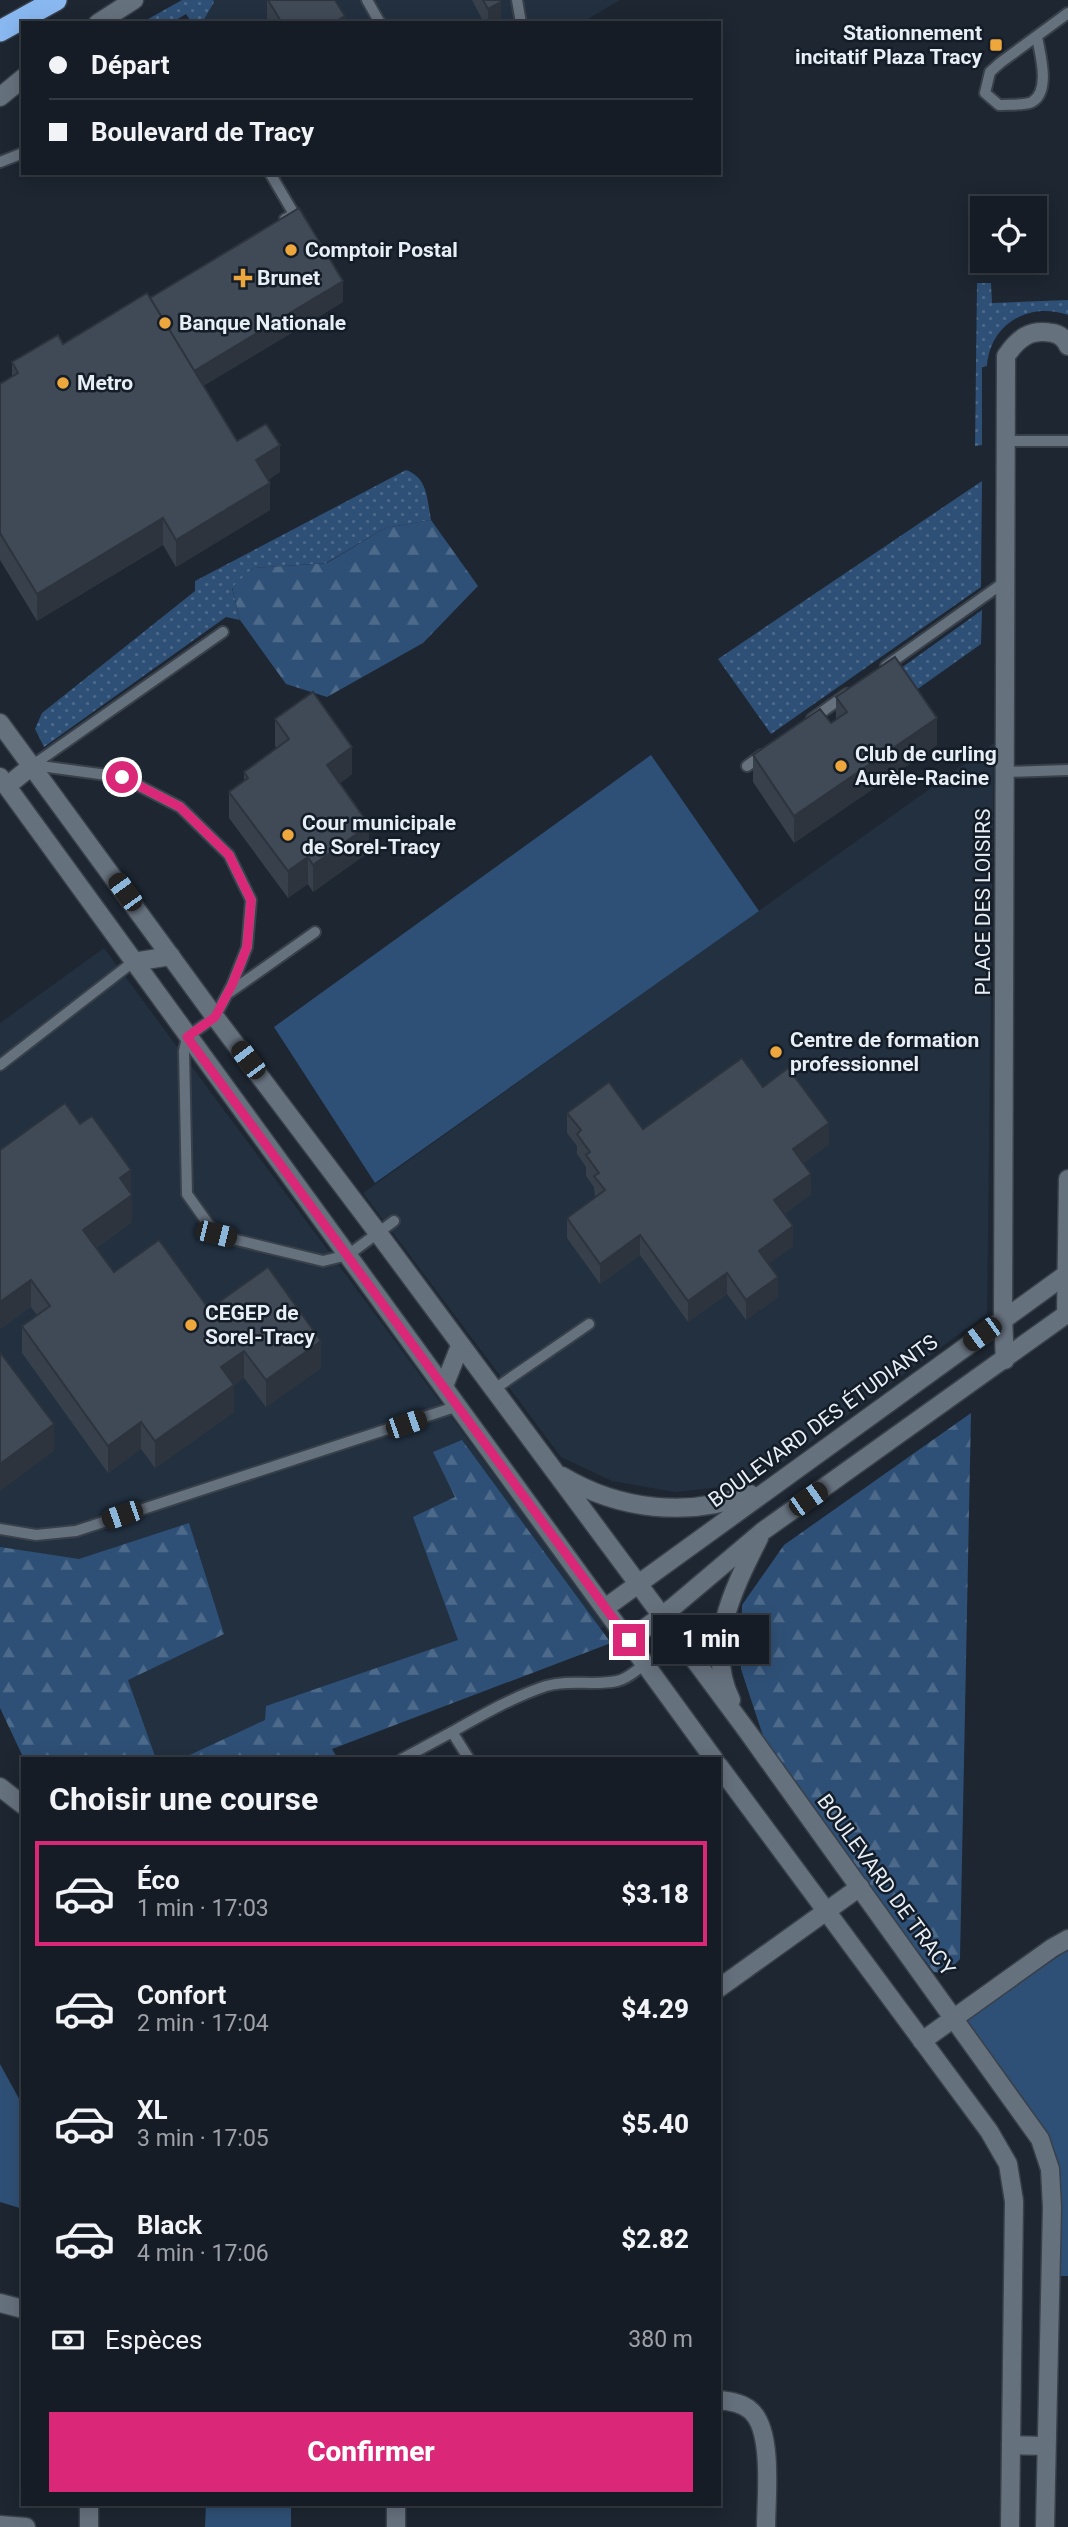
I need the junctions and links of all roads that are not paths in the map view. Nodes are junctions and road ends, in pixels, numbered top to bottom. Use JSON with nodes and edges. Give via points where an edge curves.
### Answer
{"nodes":[{"id":1,"x":56,"y":0,"type":"edge"},
{"id":2,"x":134,"y":0,"type":"edge"},
{"id":3,"x":367,"y":0,"type":"edge"},
{"id":4,"x":517,"y":0,"type":"edge"},
{"id":5,"x":1068,"y":13,"type":"edge"},
{"id":6,"x":101,"y":21,"type":"edge"},
{"id":7,"x":379,"y":21,"type":"edge"},
{"id":8,"x":521,"y":21,"type":"edge"},
{"id":9,"x":0,"y":31,"type":"edge"},
{"id":10,"x":1037,"y":37,"type":"junction"},
{"id":11,"x":21,"y":80,"type":"edge"},
{"id":12,"x":0,"y":97,"type":"edge"},
{"id":13,"x":21,"y":154,"type":"edge"},
{"id":14,"x":0,"y":161,"type":"edge"},
{"id":15,"x":271,"y":175,"type":"edge"},
{"id":16,"x":270,"y":228,"type":"edge"},
{"id":17,"x":1068,"y":346,"type":"edge"},
{"id":18,"x":1006,"y":441,"type":"junction"},
{"id":19,"x":1068,"y":441,"type":"edge"},
{"id":20,"x":1006,"y":581,"type":"junction"},
{"id":21,"x":223,"y":632,"type":"dead end"},
{"id":22,"x":871,"y":677,"type":"edge"},
{"id":23,"x":860,"y":685,"type":"edge"},
{"id":24,"x":803,"y":726,"type":"edge"},
{"id":25,"x":4,"y":735,"type":"edge"},
{"id":26,"x":769,"y":750,"type":"edge"},
{"id":27,"x":33,"y":765,"type":"junction"},
{"id":28,"x":747,"y":766,"type":"dead end"},
{"id":29,"x":1068,"y":770,"type":"edge"},
{"id":30,"x":1006,"y":772,"type":"junction"},
{"id":31,"x":3,"y":782,"type":"edge"},
{"id":32,"x":315,"y":932,"type":"dead end"},
{"id":33,"x":171,"y":956,"type":"junction"},
{"id":34,"x":133,"y":962,"type":"junction"},
{"id":35,"x":227,"y":994,"type":"junction"},
{"id":36,"x":215,"y":1017,"type":"junction"},
{"id":37,"x":187,"y":1037,"type":"junction"},
{"id":38,"x":0,"y":1065,"type":"edge"},
{"id":39,"x":1068,"y":1179,"type":"edge"},
{"id":40,"x":394,"y":1221,"type":"dead end"},
{"id":41,"x":379,"y":1233,"type":"junction"},
{"id":42,"x":348,"y":1255,"type":"junction"},
{"id":43,"x":1067,"y":1273,"type":"edge"},
{"id":44,"x":1067,"y":1314,"type":"edge"},
{"id":45,"x":1003,"y":1319,"type":"junction"},
{"id":46,"x":589,"y":1324,"type":"dead end"},
{"id":47,"x":460,"y":1346,"type":"junction"},
{"id":48,"x":1005,"y":1360,"type":"junction"},
{"id":49,"x":444,"y":1386,"type":"junction"},
{"id":50,"x":493,"y":1390,"type":"junction"},
{"id":51,"x":458,"y":1406,"type":"junction"},
{"id":52,"x":554,"y":1471,"type":"junction"},
{"id":53,"x":773,"y":1485,"type":"junction"},
{"id":54,"x":0,"y":1530,"type":"edge"},
{"id":55,"x":762,"y":1531,"type":"junction"},
{"id":56,"x":638,"y":1584,"type":"junction"},
{"id":57,"x":605,"y":1608,"type":"junction"},
{"id":58,"x":661,"y":1616,"type":"junction"},
{"id":59,"x":629,"y":1640,"type":"junction"},
{"id":60,"x":645,"y":1664,"type":"junction"},
{"id":61,"x":745,"y":1728,"type":"junction"},
{"id":62,"x":452,"y":1732,"type":"junction"},
{"id":63,"x":406,"y":1757,"type":"edge"},
{"id":64,"x":468,"y":1757,"type":"edge"},
{"id":65,"x":713,"y":1757,"type":"edge"},
{"id":66,"x":721,"y":1769,"type":"edge"},
{"id":67,"x":0,"y":1787,"type":"edge"},
{"id":68,"x":21,"y":1803,"type":"edge"},
{"id":69,"x":860,"y":1887,"type":"junction"},
{"id":70,"x":826,"y":1913,"type":"junction"},
{"id":71,"x":1068,"y":1939,"type":"edge"},
{"id":72,"x":721,"y":1983,"type":"edge"},
{"id":73,"x":954,"y":2017,"type":"junction"},
{"id":74,"x":922,"y":2040,"type":"junction"},
{"id":75,"x":0,"y":2303,"type":"edge"},
{"id":76,"x":21,"y":2308,"type":"edge"},
{"id":77,"x":721,"y":2400,"type":"edge"},
{"id":78,"x":1011,"y":2445,"type":"junction"},
{"id":79,"x":1046,"y":2446,"type":"junction"},
{"id":80,"x":89,"y":2506,"type":"edge"},
{"id":81,"x":396,"y":2506,"type":"edge"},
{"id":82,"x":0,"y":2525,"type":"edge"},
{"id":83,"x":26,"y":2527,"type":"edge"},
{"id":84,"x":89,"y":2527,"type":"edge"},
{"id":85,"x":396,"y":2527,"type":"edge"},
{"id":86,"x":766,"y":2527,"type":"edge"},
{"id":87,"x":1010,"y":2527,"type":"edge"},
{"id":88,"x":1045,"y":2527,"type":"edge"}],
"edges":[{"from":1,"to":9,"type":"highway"},
{"from":2,"to":6,"type":"street"},
{"from":3,"to":7,"type":"lane"},
{"from":4,"to":8,"type":"lane"},
{"from":5,"to":10,"type":"lane"},
{"from":10,"to":10,"type":"lane","via":[[990,72],[985,93],[999,105],[1030,103],[1038,96],[1042,87]]},
{"from":11,"to":12,"type":"street"},
{"from":13,"to":14,"type":"lane"},
{"from":15,"to":16,"type":"lane","via":[[294,214]]},
{"from":17,"to":18,"type":"street","name":"PLACE DES LOISIRS","via":[[1057,333],[1037,330],[1014,343],[1006,356]]},
{"from":18,"to":19,"type":"lane"},
{"from":18,"to":20,"type":"street","name":"PLACE DES LOISIRS"},
{"from":20,"to":22,"type":"lane"},
{"from":20,"to":30,"type":"street","name":"PLACE DES LOISIRS"},
{"from":21,"to":27,"type":"lane"},
{"from":23,"to":24,"type":"lane"},
{"from":25,"to":27,"type":"street","name":"BOULEVARD DE TRACY"},
{"from":26,"to":28,"type":"lane"},
{"from":27,"to":31,"type":"street"},
{"from":27,"to":33,"type":"street","name":"BOULEVARD DE TRACY"},
{"from":27,"to":35,"type":"lane","via":[[122,777],[180,807],[229,855],[251,900],[247,947]]},
{"from":29,"to":30,"type":"lane"},
{"from":30,"to":45,"type":"street","name":"PLACE DES LOISIRS"},
{"from":31,"to":34,"type":"street"},
{"from":32,"to":35,"type":"lane"},
{"from":33,"to":34,"type":"street"},
{"from":33,"to":36,"type":"street","name":"BOULEVARD DE TRACY"},
{"from":34,"to":37,"type":"street"},
{"from":34,"to":38,"type":"lane"},
{"from":35,"to":36,"type":"lane"},
{"from":36,"to":37,"type":"lane"},
{"from":36,"to":41,"type":"street","name":"BOULEVARD DE TRACY"},
{"from":37,"to":42,"type":"street"},
{"from":37,"to":42,"type":"lane","via":[[187,1194],[216,1234],[323,1261]]},
{"from":39,"to":43,"type":"street"},
{"from":40,"to":41,"type":"lane"},
{"from":41,"to":42,"type":"lane"},
{"from":41,"to":47,"type":"street","name":"BOULEVARD DE TRACY"},
{"from":42,"to":49,"type":"street"},
{"from":43,"to":44,"type":"street"},
{"from":43,"to":45,"type":"street","name":"BOULEVARD DES ÉTUDIANTS"},
{"from":44,"to":48,"type":"street"},
{"from":45,"to":48,"type":"street","name":"PLACE DES LOISIRS"},
{"from":45,"to":53,"type":"street","name":"BOULEVARD DES ÉTUDIANTS"},
{"from":46,"to":50,"type":"lane"},
{"from":47,"to":49,"type":"street"},
{"from":47,"to":50,"type":"street","name":"BOULEVARD DE TRACY"},
{"from":48,"to":55,"type":"street"},
{"from":49,"to":51,"type":"street"},
{"from":50,"to":52,"type":"street","name":"BOULEVARD DE TRACY"},
{"from":51,"to":54,"type":"lane","via":[[76,1531],[36,1535]]},
{"from":51,"to":57,"type":"street"},
{"from":52,"to":53,"type":"street","via":[[592,1492],[663,1508],[712,1506]]},
{"from":52,"to":56,"type":"street","name":"BOULEVARD DE TRACY"},
{"from":53,"to":56,"type":"street","name":"BOULEVARD DES ÉTUDIANTS"},
{"from":55,"to":58,"type":"street"},
{"from":55,"to":61,"type":"street","via":[[735,1587],[720,1639],[726,1690]]},
{"from":56,"to":57,"type":"street","name":"BOULEVARD DES ÉTUDIANTS"},
{"from":56,"to":58,"type":"street","name":"BOULEVARD DE TRACY"},
{"from":57,"to":59,"type":"street"},
{"from":58,"to":59,"type":"street"},
{"from":58,"to":61,"type":"street","name":"BOULEVARD DE TRACY"},
{"from":59,"to":60,"type":"street"},
{"from":60,"to":62,"type":"lane","via":[[615,1682],[549,1685]]},
{"from":60,"to":65,"type":"street"},
{"from":61,"to":69,"type":"street","name":"BOULEVARD DE TRACY"},
{"from":62,"to":63,"type":"lane"},
{"from":62,"to":64,"type":"lane"},
{"from":66,"to":70,"type":"street"},
{"from":67,"to":68,"type":"street"},
{"from":69,"to":70,"type":"street"},
{"from":69,"to":73,"type":"street","name":"BOULEVARD DE TRACY"},
{"from":70,"to":72,"type":"street"},
{"from":70,"to":74,"type":"street"},
{"from":71,"to":73,"type":"street"},
{"from":73,"to":74,"type":"street"},
{"from":73,"to":79,"type":"street","name":"BOULEVARD DE TRACY","via":[[1031,2125],[1050,2169]]},
{"from":74,"to":78,"type":"street","via":[[989,2131],[1012,2182]]},
{"from":75,"to":76,"type":"street"},
{"from":77,"to":86,"type":"street","via":[[751,2410],[760,2422],[767,2455]]},
{"from":78,"to":79,"type":"street"},
{"from":78,"to":87,"type":"street"},
{"from":79,"to":88,"type":"street","name":"BOULEVARD DE TRACY"},
{"from":80,"to":84,"type":"street"},
{"from":81,"to":85,"type":"street"},
{"from":82,"to":83,"type":"street"}]}
